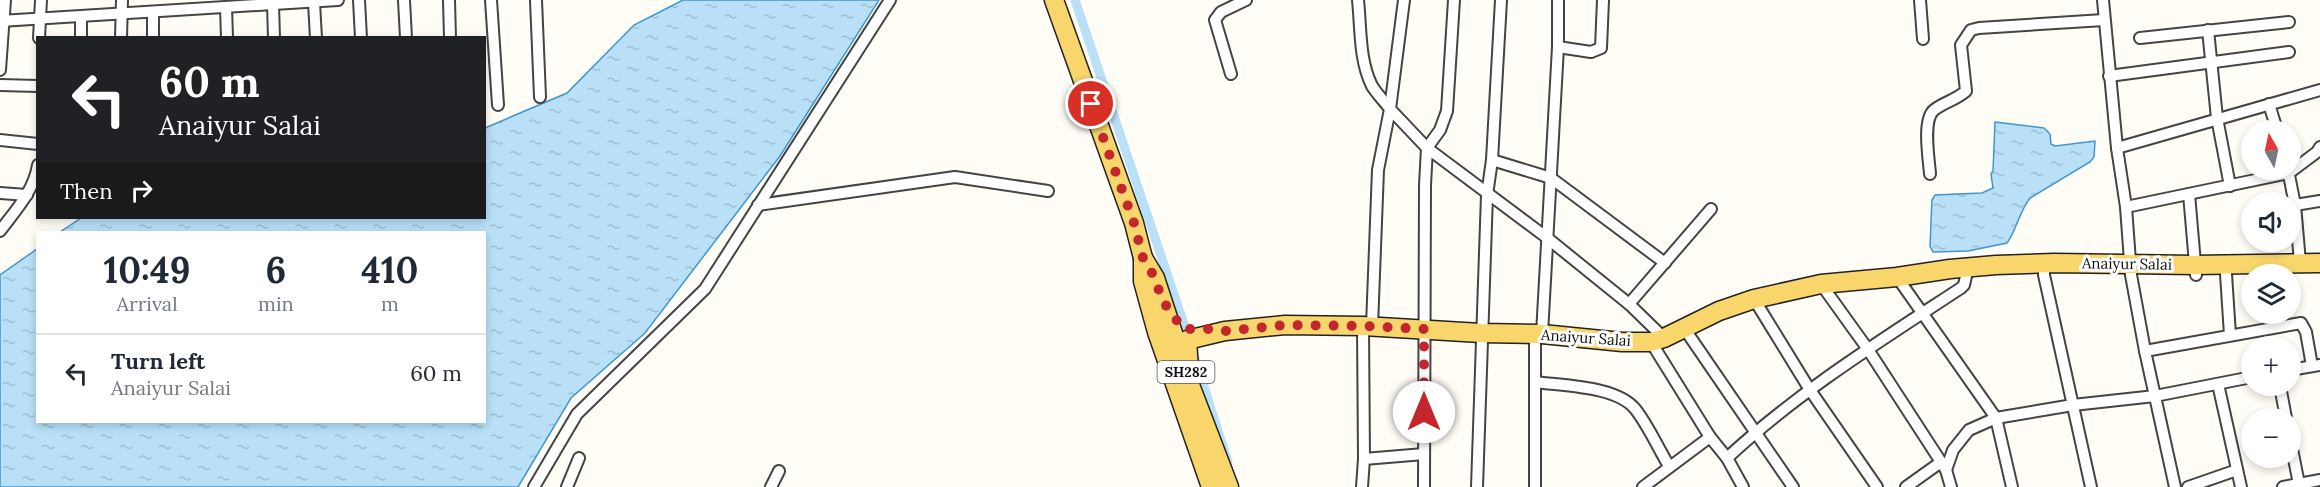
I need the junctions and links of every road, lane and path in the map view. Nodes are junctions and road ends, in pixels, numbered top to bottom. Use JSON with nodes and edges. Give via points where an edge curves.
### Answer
{"nodes":[{"id":1,"x":5,"y":0,"type":"edge"},
{"id":2,"x":41,"y":0,"type":"edge"},
{"id":3,"x":122,"y":0,"type":"edge"},
{"id":4,"x":338,"y":0,"type":"edge"},
{"id":5,"x":359,"y":0,"type":"edge"},
{"id":6,"x":404,"y":0,"type":"edge"},
{"id":7,"x":449,"y":0,"type":"edge"},
{"id":8,"x":491,"y":0,"type":"edge"},
{"id":9,"x":536,"y":0,"type":"edge"},
{"id":10,"x":890,"y":0,"type":"edge"},
{"id":11,"x":1054,"y":0,"type":"edge"},
{"id":12,"x":1246,"y":0,"type":"edge"},
{"id":13,"x":1358,"y":0,"type":"edge"},
{"id":14,"x":1404,"y":0,"type":"edge"},
{"id":15,"x":1454,"y":0,"type":"edge"},
{"id":16,"x":1501,"y":0,"type":"edge"},
{"id":17,"x":1558,"y":0,"type":"edge"},
{"id":18,"x":1604,"y":0,"type":"edge"},
{"id":19,"x":1920,"y":0,"type":"edge"},
{"id":20,"x":2103,"y":0,"type":"edge"},
{"id":21,"x":314,"y":3,"type":"junction"},
{"id":22,"x":171,"y":5,"type":"edge"},
{"id":23,"x":273,"y":5,"type":"junction"},
{"id":24,"x":226,"y":7,"type":"junction"},
{"id":25,"x":153,"y":12,"type":"junction"},
{"id":26,"x":122,"y":14,"type":"junction"},
{"id":27,"x":81,"y":17,"type":"junction"},
{"id":28,"x":39,"y":20,"type":"junction"},
{"id":29,"x":2104,"y":20,"type":"junction"},
{"id":30,"x":2,"y":21,"type":"edge"},
{"id":31,"x":2289,"y":22,"type":"dead end"},
{"id":32,"x":2208,"y":30,"type":"junction"},
{"id":33,"x":39,"y":36,"type":"edge"},
{"id":34,"x":81,"y":36,"type":"edge"},
{"id":35,"x":121,"y":36,"type":"edge"},
{"id":36,"x":153,"y":36,"type":"edge"},
{"id":37,"x":227,"y":36,"type":"edge"},
{"id":38,"x":274,"y":36,"type":"edge"},
{"id":39,"x":316,"y":36,"type":"edge"},
{"id":40,"x":361,"y":36,"type":"edge"},
{"id":41,"x":406,"y":36,"type":"edge"},
{"id":42,"x":450,"y":36,"type":"edge"},
{"id":43,"x":2140,"y":38,"type":"dead end"},
{"id":44,"x":1923,"y":39,"type":"dead end"},
{"id":45,"x":1558,"y":47,"type":"junction"},
{"id":46,"x":2289,"y":52,"type":"dead end"},
{"id":47,"x":2211,"y":63,"type":"junction"},
{"id":48,"x":0,"y":70,"type":"edge"},
{"id":49,"x":1231,"y":74,"type":"dead end"},
{"id":50,"x":2109,"y":76,"type":"junction"},
{"id":51,"x":0,"y":85,"type":"edge"},
{"id":52,"x":36,"y":86,"type":"edge"},
{"id":53,"x":2320,"y":90,"type":"edge"},
{"id":54,"x":540,"y":97,"type":"dead end"},
{"id":55,"x":2269,"y":104,"type":"junction"},
{"id":56,"x":498,"y":105,"type":"dead end"},
{"id":57,"x":1390,"y":109,"type":"junction"},
{"id":58,"x":2217,"y":118,"type":"junction"},
{"id":59,"x":2274,"y":120,"type":"edge"},
{"id":60,"x":0,"y":140,"type":"edge"},
{"id":61,"x":36,"y":144,"type":"edge"},
{"id":62,"x":1427,"y":147,"type":"junction"},
{"id":63,"x":2320,"y":147,"type":"edge"},
{"id":64,"x":2117,"y":148,"type":"junction"},
{"id":65,"x":1492,"y":160,"type":"junction"},
{"id":66,"x":2301,"y":162,"type":"edge"},
{"id":67,"x":1930,"y":174,"type":"dead end"},
{"id":68,"x":36,"y":178,"type":"edge"},
{"id":69,"x":1551,"y":178,"type":"junction"},
{"id":70,"x":2253,"y":180,"type":"edge"},
{"id":71,"x":2230,"y":186,"type":"junction"},
{"id":72,"x":1048,"y":191,"type":"dead end"},
{"id":73,"x":0,"y":194,"type":"edge"},
{"id":74,"x":2189,"y":194,"type":"junction"},
{"id":75,"x":27,"y":195,"type":"junction"},
{"id":76,"x":1487,"y":195,"type":"junction"},
{"id":77,"x":2320,"y":201,"type":"edge"},
{"id":78,"x":2301,"y":204,"type":"edge"},
{"id":79,"x":758,"y":205,"type":"junction"},
{"id":80,"x":2126,"y":207,"type":"junction"},
{"id":81,"x":1711,"y":209,"type":"dead end"},
{"id":82,"x":0,"y":231,"type":"edge"},
{"id":83,"x":1546,"y":237,"type":"junction"},
{"id":84,"x":2299,"y":252,"type":"edge"},
{"id":85,"x":1143,"y":258,"type":"junction"},
{"id":86,"x":2300,"y":262,"type":"junction"},
{"id":87,"x":1665,"y":263,"type":"junction"},
{"id":88,"x":2320,"y":263,"type":"edge"},
{"id":89,"x":2044,"y":269,"type":"junction"},
{"id":90,"x":2131,"y":270,"type":"junction"},
{"id":91,"x":2196,"y":270,"type":"junction"},
{"id":92,"x":1935,"y":272,"type":"junction"},
{"id":93,"x":1967,"y":272,"type":"junction"},
{"id":94,"x":2320,"y":273,"type":"edge"},
{"id":95,"x":2226,"y":274,"type":"junction"},
{"id":96,"x":1897,"y":277,"type":"junction"},
{"id":97,"x":1821,"y":284,"type":"junction"},
{"id":98,"x":1754,"y":299,"type":"junction"},
{"id":99,"x":1629,"y":304,"type":"junction"},
{"id":100,"x":1923,"y":312,"type":"junction"},
{"id":101,"x":1368,"y":326,"type":"junction"},
{"id":102,"x":1684,"y":328,"type":"junction"},
{"id":103,"x":1424,"y":329,"type":"junction"},
{"id":104,"x":1481,"y":333,"type":"junction"},
{"id":105,"x":1538,"y":334,"type":"junction"},
{"id":106,"x":2230,"y":335,"type":"junction"},
{"id":107,"x":1183,"y":336,"type":"junction"},
{"id":108,"x":1657,"y":340,"type":"junction"},
{"id":109,"x":1867,"y":348,"type":"junction"},
{"id":110,"x":2145,"y":351,"type":"junction"},
{"id":111,"x":2316,"y":365,"type":"edge"},
{"id":112,"x":2301,"y":368,"type":"edge"},
{"id":113,"x":2241,"y":379,"type":"edge"},
{"id":114,"x":1536,"y":382,"type":"junction"},
{"id":115,"x":2218,"y":384,"type":"junction"},
{"id":116,"x":1810,"y":390,"type":"junction"},
{"id":117,"x":2155,"y":396,"type":"junction"},
{"id":118,"x":2073,"y":405,"type":"junction"},
{"id":119,"x":1996,"y":418,"type":"junction"},
{"id":120,"x":1197,"y":424,"type":"junction"},
{"id":121,"x":1755,"y":432,"type":"junction"},
{"id":122,"x":1710,"y":437,"type":"junction"},
{"id":123,"x":1424,"y":454,"type":"junction"},
{"id":124,"x":579,"y":458,"type":"dead end"},
{"id":125,"x":1726,"y":458,"type":"junction"},
{"id":126,"x":1364,"y":459,"type":"junction"},
{"id":127,"x":1669,"y":466,"type":"junction"},
{"id":128,"x":1944,"y":466,"type":"junction"},
{"id":129,"x":2296,"y":468,"type":"edge"},
{"id":130,"x":2237,"y":470,"type":"junction"},
{"id":131,"x":779,"y":471,"type":"dead end"},
{"id":132,"x":2320,"y":480,"type":"edge"},
{"id":133,"x":2300,"y":485,"type":"edge"},
{"id":134,"x":534,"y":487,"type":"edge"},
{"id":135,"x":567,"y":487,"type":"edge"},
{"id":136,"x":771,"y":487,"type":"edge"},
{"id":137,"x":1211,"y":487,"type":"edge"},
{"id":138,"x":1229,"y":487,"type":"edge"},
{"id":139,"x":1362,"y":487,"type":"edge"},
{"id":140,"x":1424,"y":487,"type":"edge"},
{"id":141,"x":1477,"y":487,"type":"edge"},
{"id":142,"x":1535,"y":487,"type":"edge"},
{"id":143,"x":1643,"y":487,"type":"edge"},
{"id":144,"x":1743,"y":487,"type":"edge"},
{"id":145,"x":1793,"y":487,"type":"edge"},
{"id":146,"x":1877,"y":487,"type":"edge"},
{"id":147,"x":1906,"y":487,"type":"edge"},
{"id":148,"x":1951,"y":487,"type":"edge"},
{"id":149,"x":2012,"y":487,"type":"edge"},
{"id":150,"x":2091,"y":487,"type":"edge"},
{"id":151,"x":2175,"y":487,"type":"edge"},
{"id":152,"x":2188,"y":487,"type":"edge"},
{"id":153,"x":2241,"y":487,"type":"edge"},
{"id":154,"x":2283,"y":487,"type":"edge"}],
"edges":[{"from":1,"to":30,"type":"street"},
{"from":2,"to":28,"type":"street"},
{"from":3,"to":26,"type":"street"},
{"from":4,"to":21,"type":"street"},
{"from":5,"to":40,"type":"street"},
{"from":6,"to":41,"type":"street"},
{"from":7,"to":42,"type":"street"},
{"from":8,"to":56,"type":"street"},
{"from":9,"to":54,"type":"street"},
{"from":10,"to":79,"type":"street"},
{"from":11,"to":85,"type":"main road"},
{"from":12,"to":49,"type":"street","via":[[1221,12],[1215,20]]},
{"from":13,"to":57,"type":"street","via":[[1368,74]]},
{"from":14,"to":57,"type":"street"},
{"from":15,"to":62,"type":"street","via":[[1447,111],[1440,130]]},
{"from":16,"to":65,"type":"street"},
{"from":17,"to":45,"type":"street"},
{"from":18,"to":45,"type":"street","via":[[1601,48],[1591,52]]},
{"from":19,"to":44,"type":"street"},
{"from":20,"to":29,"type":"street"},
{"from":21,"to":23,"type":"street"},
{"from":21,"to":39,"type":"street"},
{"from":22,"to":24,"type":"street"},
{"from":22,"to":25,"type":"street"},
{"from":23,"to":24,"type":"street"},
{"from":23,"to":38,"type":"street"},
{"from":24,"to":37,"type":"street"},
{"from":25,"to":26,"type":"street"},
{"from":25,"to":36,"type":"street"},
{"from":26,"to":27,"type":"street"},
{"from":26,"to":35,"type":"street"},
{"from":27,"to":28,"type":"street"},
{"from":27,"to":34,"type":"street"},
{"from":28,"to":30,"type":"street"},
{"from":28,"to":33,"type":"street"},
{"from":29,"to":50,"type":"street"},
{"from":29,"to":67,"type":"street","via":[[1971,30],[1961,45],[1966,91],[1933,111],[1927,120]]},
{"from":30,"to":48,"type":"street"},
{"from":31,"to":32,"type":"street"},
{"from":32,"to":43,"type":"street"},
{"from":32,"to":47,"type":"street"},
{"from":45,"to":69,"type":"street"},
{"from":46,"to":47,"type":"street"},
{"from":47,"to":50,"type":"street"},
{"from":47,"to":58,"type":"street"},
{"from":50,"to":64,"type":"street"},
{"from":51,"to":52,"type":"street"},
{"from":53,"to":55,"type":"street"},
{"from":55,"to":58,"type":"street"},
{"from":55,"to":59,"type":"street"},
{"from":57,"to":62,"type":"street"},
{"from":57,"to":101,"type":"street","via":[[1378,170]]},
{"from":58,"to":64,"type":"street"},
{"from":58,"to":71,"type":"street"},
{"from":60,"to":61,"type":"street"},
{"from":62,"to":76,"type":"street"},
{"from":62,"to":103,"type":"street"},
{"from":63,"to":66,"type":"street"},
{"from":64,"to":80,"type":"street"},
{"from":65,"to":69,"type":"street"},
{"from":65,"to":76,"type":"street"},
{"from":68,"to":75,"type":"street"},
{"from":69,"to":83,"type":"street"},
{"from":69,"to":87,"type":"street"},
{"from":70,"to":71,"type":"street"},
{"from":71,"to":74,"type":"street"},
{"from":72,"to":79,"type":"street","via":[[955,177]]},
{"from":73,"to":75,"type":"street"},
{"from":74,"to":80,"type":"street"},
{"from":74,"to":91,"type":"street"},
{"from":75,"to":82,"type":"street"},
{"from":76,"to":83,"type":"street"},
{"from":76,"to":104,"type":"street"},
{"from":77,"to":78,"type":"street"},
{"from":79,"to":134,"type":"street","via":[[705,289],[577,414]]},
{"from":80,"to":90,"type":"street"},
{"from":81,"to":87,"type":"street"},
{"from":83,"to":99,"type":"street"},
{"from":83,"to":105,"type":"street"},
{"from":84,"to":86,"type":"street"},
{"from":85,"to":107,"type":"main road"},
{"from":85,"to":107,"type":"main road","name":"Anaiyur Salai","via":[[1143,281],[1157,332]]},
{"from":86,"to":88,"type":"main road","name":"Anaiyur Salai"},
{"from":86,"to":91,"type":"main road","name":"Anaiyur Salai"},
{"from":87,"to":99,"type":"street"},
{"from":89,"to":90,"type":"main road","name":"Anaiyur Salai"},
{"from":89,"to":92,"type":"main road","name":"Anaiyur Salai","via":[[1996,265]]},
{"from":89,"to":93,"type":"main road","name":"Anaiyur Salai"},
{"from":89,"to":118,"type":"street"},
{"from":90,"to":91,"type":"main road","name":"Anaiyur Salai"},
{"from":90,"to":110,"type":"street"},
{"from":91,"to":95,"type":"main road","name":"Anaiyur Salai"},
{"from":92,"to":93,"type":"main road","name":"Anaiyur Salai"},
{"from":92,"to":96,"type":"main road","name":"Anaiyur Salai"},
{"from":93,"to":100,"type":"street","via":[[1961,288]]},
{"from":94,"to":95,"type":"main road","name":"Anaiyur Salai"},
{"from":95,"to":106,"type":"street"},
{"from":96,"to":97,"type":"main road","name":"Anaiyur Salai"},
{"from":96,"to":100,"type":"street"},
{"from":97,"to":98,"type":"main road","name":"Anaiyur Salai"},
{"from":97,"to":109,"type":"street"},
{"from":98,"to":102,"type":"main road","name":"Anaiyur Salai"},
{"from":98,"to":116,"type":"street"},
{"from":99,"to":108,"type":"street"},
{"from":100,"to":109,"type":"street"},
{"from":100,"to":119,"type":"street"},
{"from":101,"to":103,"type":"main road","name":"Anaiyur Salai"},
{"from":101,"to":107,"type":"main road","name":"Anaiyur Salai","via":[[1286,325]]},
{"from":101,"to":126,"type":"street"},
{"from":102,"to":108,"type":"main road","name":"Anaiyur Salai"},
{"from":102,"to":121,"type":"street"},
{"from":103,"to":104,"type":"main road","name":"Anaiyur Salai"},
{"from":103,"to":123,"type":"street"},
{"from":104,"to":105,"type":"main road","name":"Anaiyur Salai"},
{"from":104,"to":141,"type":"street"},
{"from":105,"to":108,"type":"main road","name":"Anaiyur Salai","via":[[1622,342]]},
{"from":105,"to":114,"type":"street"},
{"from":106,"to":110,"type":"street"},
{"from":106,"to":111,"type":"street","via":[[2301,322]]},
{"from":107,"to":120,"type":"main road","number":"SH282"},
{"from":107,"to":120,"type":"main road","number":"SH282"},
{"from":108,"to":122,"type":"street"},
{"from":109,"to":116,"type":"street"},
{"from":109,"to":128,"type":"street"},
{"from":110,"to":117,"type":"street"},
{"from":111,"to":112,"type":"street"},
{"from":113,"to":115,"type":"street"},
{"from":114,"to":127,"type":"street","via":[[1622,397],[1635,409]]},
{"from":114,"to":142,"type":"street"},
{"from":115,"to":117,"type":"street"},
{"from":115,"to":130,"type":"street"},
{"from":116,"to":121,"type":"street"},
{"from":116,"to":146,"type":"street"},
{"from":117,"to":118,"type":"street"},
{"from":117,"to":151,"type":"street"},
{"from":118,"to":119,"type":"street"},
{"from":118,"to":150,"type":"street"},
{"from":119,"to":128,"type":"street","via":[[1969,430]]},
{"from":119,"to":149,"type":"street"},
{"from":120,"to":137,"type":"main road","number":"SH282"},
{"from":120,"to":138,"type":"main road","number":"SH282"},
{"from":121,"to":125,"type":"street"},
{"from":121,"to":145,"type":"street"},
{"from":122,"to":125,"type":"street"},
{"from":122,"to":127,"type":"street"},
{"from":123,"to":126,"type":"street"},
{"from":123,"to":140,"type":"street"},
{"from":124,"to":135,"type":"street"},
{"from":125,"to":144,"type":"street"},
{"from":126,"to":139,"type":"street"},
{"from":127,"to":143,"type":"street"},
{"from":128,"to":147,"type":"street"},
{"from":128,"to":148,"type":"street"},
{"from":129,"to":133,"type":"street"},
{"from":130,"to":152,"type":"street"},
{"from":130,"to":153,"type":"street"},
{"from":131,"to":136,"type":"street"},
{"from":132,"to":133,"type":"street"},
{"from":133,"to":154,"type":"street"}]}
